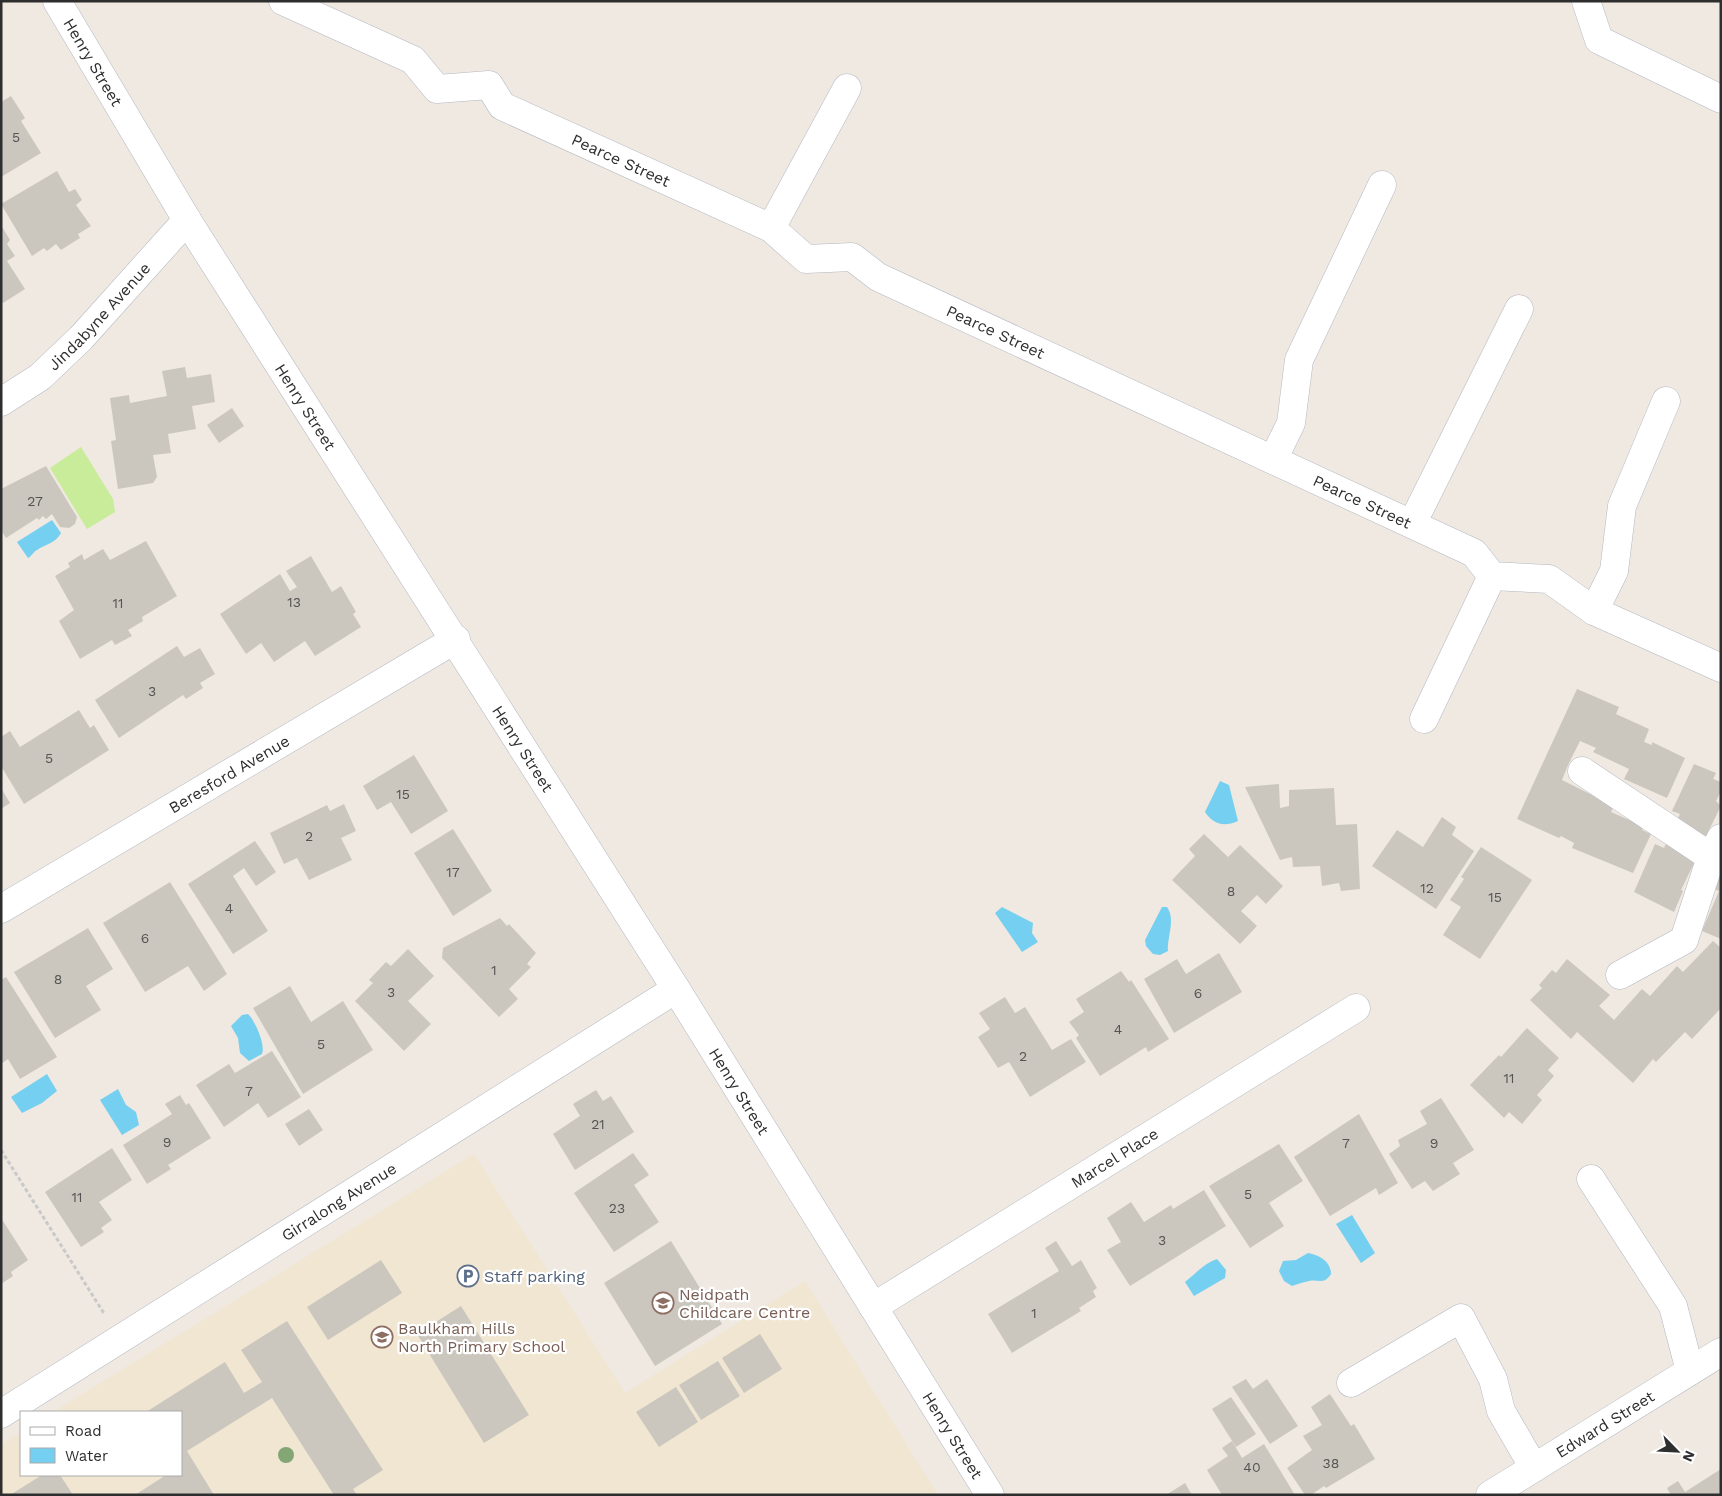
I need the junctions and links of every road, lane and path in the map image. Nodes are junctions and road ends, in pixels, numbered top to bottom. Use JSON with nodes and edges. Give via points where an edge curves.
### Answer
{"nodes":[{"id":1,"x":57,"y":1,"type":"edge"},
{"id":2,"x":283,"y":1,"type":"edge"},
{"id":3,"x":1586,"y":1,"type":"edge"},
{"id":4,"x":847,"y":88,"type":"dead end"},
{"id":5,"x":1721,"y":99,"type":"edge"},
{"id":6,"x":1382,"y":185,"type":"dead end"},
{"id":7,"x":188,"y":220,"type":"junction"},
{"id":8,"x":771,"y":228,"type":"junction"},
{"id":9,"x":1519,"y":309,"type":"dead end"},
{"id":10,"x":1666,"y":401,"type":"dead end"},
{"id":11,"x":1,"y":402,"type":"edge"},
{"id":12,"x":1273,"y":460,"type":"junction"},
{"id":13,"x":1412,"y":524,"type":"junction"},
{"id":14,"x":1492,"y":576,"type":"junction"},
{"id":15,"x":1594,"y":611,"type":"junction"},
{"id":16,"x":456,"y":640,"type":"junction"},
{"id":17,"x":1721,"y":668,"type":"edge"},
{"id":18,"x":1424,"y":719,"type":"dead end"},
{"id":19,"x":1582,"y":771,"type":"dead end"},
{"id":20,"x":1716,"y":847,"type":"edge"},
{"id":21,"x":1,"y":909,"type":"edge"},
{"id":22,"x":1620,"y":976,"type":"dead end"},
{"id":23,"x":676,"y":989,"type":"junction"},
{"id":24,"x":1356,"y":1008,"type":"dead end"},
{"id":25,"x":1,"y":1150,"type":"edge"},
{"id":26,"x":1592,"y":1179,"type":"dead end"},
{"id":27,"x":873,"y":1307,"type":"junction"},
{"id":28,"x":119,"y":1340,"type":"junction"},
{"id":29,"x":1721,"y":1352,"type":"edge"},
{"id":30,"x":1690,"y":1371,"type":"junction"},
{"id":31,"x":1351,"y":1383,"type":"dead end"},
{"id":32,"x":1,"y":1414,"type":"edge"},
{"id":33,"x":1534,"y":1468,"type":"junction"},
{"id":34,"x":990,"y":1495,"type":"edge"},
{"id":35,"x":1490,"y":1495,"type":"edge"}],
"edges":[{"from":1,"to":7,"type":"street","name":"Henry Street"},
{"from":2,"to":8,"type":"street","name":"Pearce Street","via":[[413,60],[437,89],[489,86],[502,106]]},
{"from":3,"to":5,"type":"street","via":[[1599,40]]},
{"from":4,"to":8,"type":"street"},
{"from":6,"to":12,"type":"street","via":[[1299,360],[1291,423]]},
{"from":7,"to":11,"type":"street","name":"Jindabyne Avenue","via":[[81,338],[40,377]]},
{"from":7,"to":16,"type":"street","name":"Henry Street"},
{"from":8,"to":12,"type":"street","name":"Pearce Street","via":[[806,259],[852,257],[878,277]]},
{"from":9,"to":13,"type":"street"},
{"from":10,"to":15,"type":"street","via":[[1622,506],[1614,571]]},
{"from":12,"to":13,"type":"street","name":"Pearce Street"},
{"from":13,"to":14,"type":"street","name":"Pearce Street","via":[[1474,553]]},
{"from":14,"to":15,"type":"street","via":[[1549,580]]},
{"from":14,"to":18,"type":"street"},
{"from":15,"to":17,"type":"street"},
{"from":16,"to":21,"type":"street","name":"Beresford Avenue"},
{"from":16,"to":23,"type":"street","name":"Henry Street"},
{"from":19,"to":20,"type":"street"},
{"from":20,"to":22,"type":"street","via":[[1684,940]]},
{"from":23,"to":27,"type":"street","name":"Henry Street"},
{"from":23,"to":28,"type":"street","name":"Girralong Avenue"},
{"from":24,"to":27,"type":"street","name":"Marcel Place"},
{"from":25,"to":28,"type":"path"},
{"from":26,"to":30,"type":"street","via":[[1673,1306]]},
{"from":27,"to":34,"type":"street","name":"Henry Street"},
{"from":28,"to":32,"type":"street","name":"Girralong Avenue"},
{"from":29,"to":30,"type":"street","name":"Edward Street"},
{"from":30,"to":33,"type":"street","name":"Edward Street"},
{"from":31,"to":33,"type":"street","via":[[1461,1318],[1493,1379],[1501,1411]]},
{"from":33,"to":35,"type":"street","name":"Edward Street"}]}
